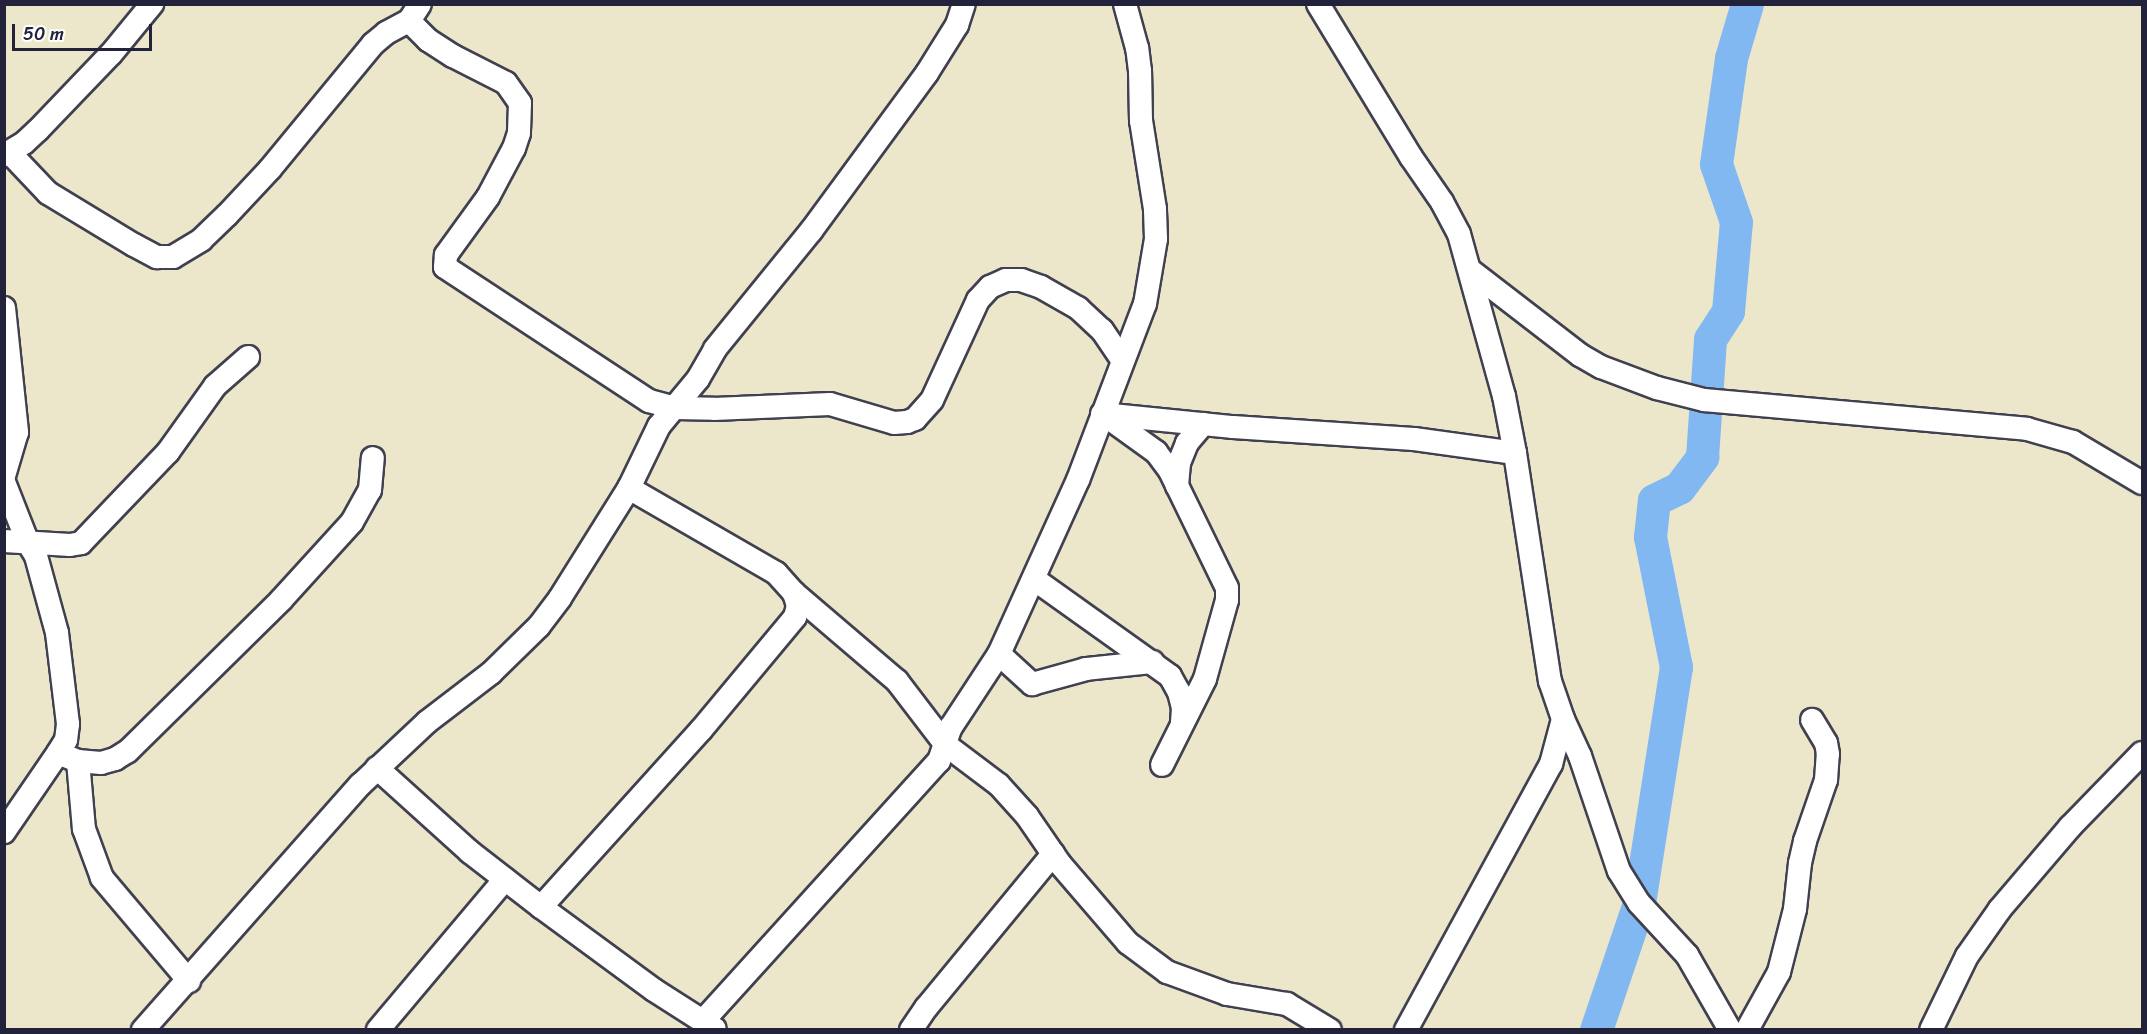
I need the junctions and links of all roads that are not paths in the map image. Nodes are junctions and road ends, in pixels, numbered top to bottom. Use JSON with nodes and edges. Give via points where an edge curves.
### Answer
{"nodes":[{"id":1,"x":152,"y":4,"type":"edge"},
{"id":2,"x":964,"y":4,"type":"edge"},
{"id":3,"x":1125,"y":4,"type":"edge"},
{"id":4,"x":1318,"y":4,"type":"edge"},
{"id":5,"x":414,"y":13,"type":"edge"},
{"id":6,"x":7,"y":154,"type":"edge"},
{"id":7,"x":1471,"y":271,"type":"junction"},
{"id":8,"x":4,"y":308,"type":"edge"},
{"id":9,"x":248,"y":357,"type":"dead end"},
{"id":10,"x":1124,"y":361,"type":"junction"},
{"id":11,"x":675,"y":408,"type":"junction"},
{"id":12,"x":1102,"y":414,"type":"junction"},
{"id":13,"x":1203,"y":424,"type":"junction"},
{"id":14,"x":1515,"y":453,"type":"junction"},
{"id":15,"x":373,"y":458,"type":"dead end"},
{"id":16,"x":4,"y":476,"type":"edge"},
{"id":17,"x":4,"y":482,"type":"edge"},
{"id":18,"x":2142,"y":483,"type":"edge"},
{"id":19,"x":1177,"y":486,"type":"junction"},
{"id":20,"x":629,"y":488,"type":"junction"},
{"id":21,"x":4,"y":541,"type":"edge"},
{"id":22,"x":28,"y":543,"type":"junction"},
{"id":23,"x":1034,"y":579,"type":"junction"},
{"id":24,"x":794,"y":594,"type":"junction"},
{"id":25,"x":999,"y":654,"type":"junction"},
{"id":26,"x":1153,"y":662,"type":"junction"},
{"id":27,"x":1563,"y":719,"type":"junction"},
{"id":28,"x":1812,"y":720,"type":"dead end"},
{"id":29,"x":1182,"y":725,"type":"junction"},
{"id":30,"x":946,"y":745,"type":"junction"},
{"id":31,"x":2142,"y":753,"type":"edge"},
{"id":32,"x":68,"y":757,"type":"junction"},
{"id":33,"x":1162,"y":765,"type":"dead end"},
{"id":34,"x":377,"y":768,"type":"junction"},
{"id":35,"x":4,"y":832,"type":"edge"},
{"id":36,"x":1053,"y":854,"type":"junction"},
{"id":37,"x":505,"y":879,"type":"junction"},
{"id":38,"x":541,"y":907,"type":"junction"},
{"id":39,"x":189,"y":981,"type":"junction"},
{"id":40,"x":710,"y":1025,"type":"edge"},
{"id":41,"x":388,"y":1026,"type":"edge"},
{"id":42,"x":143,"y":1029,"type":"edge"},
{"id":43,"x":911,"y":1029,"type":"edge"},
{"id":44,"x":1330,"y":1029,"type":"edge"},
{"id":45,"x":1406,"y":1029,"type":"edge"},
{"id":46,"x":1730,"y":1029,"type":"edge"},
{"id":47,"x":1747,"y":1029,"type":"edge"},
{"id":48,"x":1931,"y":1029,"type":"edge"}],
"edges":[{"from":1,"to":6,"type":"street","via":[[38,130]]},
{"from":2,"to":11,"type":"street","via":[[957,25],[927,73],[811,231],[715,349]]},
{"from":3,"to":10,"type":"street","via":[[1137,48],[1141,121],[1156,239],[1145,304]]},
{"from":4,"to":7,"type":"street","via":[[1442,202],[1459,234]]},
{"from":5,"to":6,"type":"street","via":[[373,44],[227,215],[201,240],[173,257],[157,257],[134,246],[48,193]]},
{"from":5,"to":11,"type":"street","via":[[428,40],[506,82],[520,103],[514,148],[488,197],[446,255],[445,267],[631,392]]},
{"from":7,"to":14,"type":"street"},
{"from":7,"to":18,"type":"street","via":[[1580,354],[1601,367],[1657,388],[1704,400],[2027,429],[2073,442]]},
{"from":8,"to":16,"type":"street","via":[[17,432]]},
{"from":9,"to":22,"type":"street","via":[[203,400],[168,452],[81,543]]},
{"from":10,"to":11,"type":"street","via":[[1102,330],[1078,308],[1041,287],[1006,280],[990,287],[978,300],[932,400],[915,419],[894,423],[830,404]]},
{"from":10,"to":12,"type":"street"},
{"from":11,"to":20,"type":"street","via":[[659,426]]},
{"from":12,"to":13,"type":"street"},
{"from":12,"to":19,"type":"street","via":[[1156,452]]},
{"from":12,"to":23,"type":"street"},
{"from":13,"to":14,"type":"street","via":[[1414,439]]},
{"from":13,"to":19,"type":"street","via":[[1187,443],[1179,464]]},
{"from":14,"to":27,"type":"street","via":[[1550,681]]},
{"from":15,"to":32,"type":"street","via":[[370,490],[352,522],[281,600],[128,752],[100,763]]},
{"from":17,"to":22,"type":"street"},
{"from":19,"to":29,"type":"street","via":[[1227,588],[1205,679]]},
{"from":20,"to":24,"type":"street","via":[[759,562],[776,573]]},
{"from":20,"to":34,"type":"street","via":[[539,626],[491,673],[427,722]]},
{"from":21,"to":22,"type":"street"},
{"from":22,"to":32,"type":"street","via":[[41,572],[63,666]]},
{"from":23,"to":25,"type":"street"},
{"from":23,"to":26,"type":"street"},
{"from":24,"to":30,"type":"street","via":[[897,681]]},
{"from":24,"to":38,"type":"street","via":[[798,606],[795,617],[701,730]]},
{"from":25,"to":26,"type":"street","via":[[1032,684],[1086,669]]},
{"from":25,"to":30,"type":"street","via":[[951,727]]},
{"from":26,"to":29,"type":"street","via":[[1170,676],[1179,692],[1184,708]]},
{"from":27,"to":45,"type":"street","via":[[1551,764]]},
{"from":27,"to":46,"type":"street","via":[[1580,756],[1619,871],[1639,903],[1687,955]]},
{"from":28,"to":47,"type":"street","via":[[1826,743],[1826,780],[1802,852],[1795,909],[1779,972]]},
{"from":29,"to":33,"type":"street"},
{"from":30,"to":36,"type":"street","via":[[999,785]]},
{"from":30,"to":40,"type":"street","via":[[930,773],[846,862]]},
{"from":31,"to":48,"type":"street","via":[[2070,827],[2000,909],[1967,956]]},
{"from":32,"to":35,"type":"street"},
{"from":32,"to":39,"type":"street","via":[[84,829],[102,878]]},
{"from":34,"to":37,"type":"street"},
{"from":34,"to":39,"type":"street"},
{"from":36,"to":43,"type":"street"},
{"from":36,"to":44,"type":"street","via":[[1128,943],[1167,972],[1227,994],[1287,1004]]},
{"from":37,"to":38,"type":"street"},
{"from":37,"to":41,"type":"street"},
{"from":38,"to":40,"type":"street","via":[[654,990]]},
{"from":39,"to":42,"type":"street"}]}
